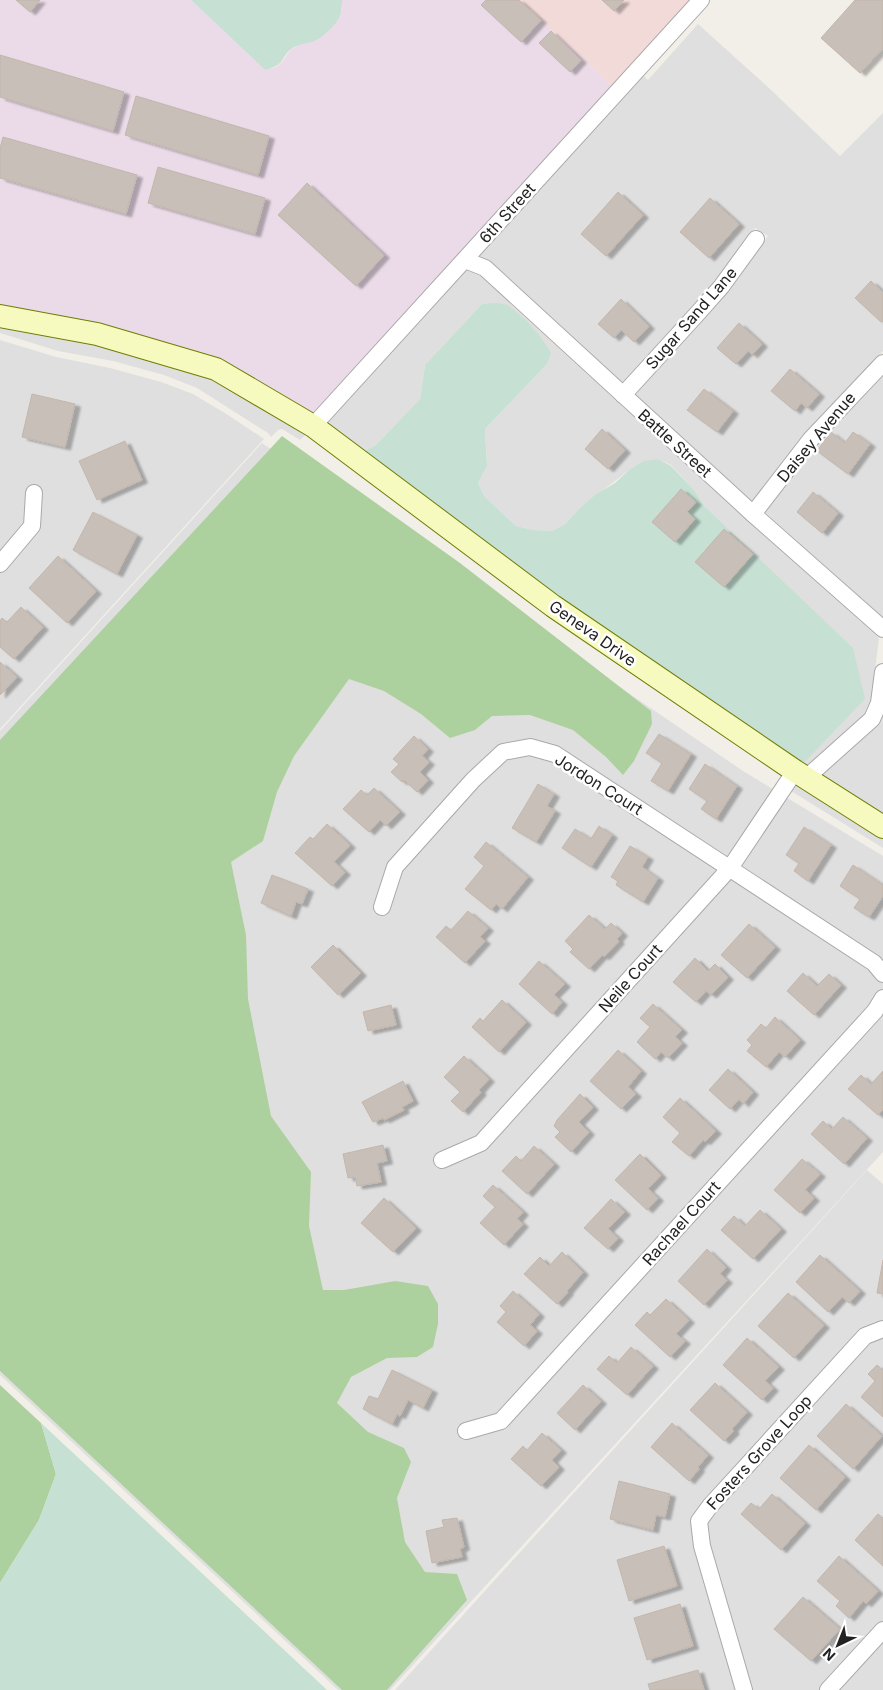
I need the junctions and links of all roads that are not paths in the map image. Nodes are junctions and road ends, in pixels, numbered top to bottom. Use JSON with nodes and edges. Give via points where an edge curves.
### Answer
{"nodes":[{"id":1,"x":701,"y":0,"type":"edge"},
{"id":2,"x":756,"y":239,"type":"dead end"},
{"id":3,"x":465,"y":260,"type":"junction"},
{"id":4,"x":0,"y":316,"type":"edge"},
{"id":5,"x":883,"y":362,"type":"edge"},
{"id":6,"x":622,"y":394,"type":"junction"},
{"id":7,"x":313,"y":426,"type":"junction"},
{"id":8,"x":34,"y":493,"type":"dead end"},
{"id":9,"x":753,"y":514,"type":"junction"},
{"id":10,"x":0,"y":564,"type":"edge"},
{"id":11,"x":883,"y":629,"type":"edge"},
{"id":12,"x":883,"y":672,"type":"edge"},
{"id":13,"x":801,"y":775,"type":"junction"},
{"id":14,"x":883,"y":827,"type":"edge"},
{"id":15,"x":730,"y":868,"type":"junction"},
{"id":16,"x":382,"y":907,"type":"dead end"},
{"id":17,"x":883,"y":974,"type":"edge"},
{"id":18,"x":883,"y":998,"type":"edge"},
{"id":19,"x":442,"y":1160,"type":"dead end"},
{"id":20,"x":883,"y":1329,"type":"edge"},
{"id":21,"x":466,"y":1431,"type":"dead end"},
{"id":22,"x":883,"y":1630,"type":"edge"},
{"id":23,"x":744,"y":1690,"type":"edge"},
{"id":24,"x":828,"y":1690,"type":"edge"}],
"edges":[{"from":1,"to":3,"type":"street","name":"6th Street"},
{"from":2,"to":6,"type":"street","name":"Sugar Sand Lane","via":[[721,287]]},
{"from":3,"to":6,"type":"street","name":"Battle Street","via":[[485,268]]},
{"from":3,"to":7,"type":"street","name":"6th Street"},
{"from":4,"to":7,"type":"main road","name":"Geneva Drive","via":[[97,334],[216,369]]},
{"from":5,"to":9,"type":"street","name":"Daisey Avenue","via":[[811,439]]},
{"from":6,"to":9,"type":"street","name":"Battle Street"},
{"from":7,"to":13,"type":"main road","name":"Geneva Drive","via":[[553,606]]},
{"from":8,"to":10,"type":"street","via":[[32,526]]},
{"from":9,"to":11,"type":"street","name":"Battle Street"},
{"from":12,"to":13,"type":"street","name":"Neile Court","via":[[879,703],[872,719]]},
{"from":13,"to":14,"type":"main road","name":"Geneva Drive"},
{"from":13,"to":15,"type":"street","name":"Neile Court"},
{"from":15,"to":16,"type":"street","name":"Jordon Court","via":[[555,754],[530,747],[503,752],[473,780],[395,867]]},
{"from":15,"to":17,"type":"street","via":[[874,963]]},
{"from":15,"to":19,"type":"street","name":"Neile Court","via":[[481,1143]]},
{"from":18,"to":21,"type":"street","name":"Rachael Court","via":[[875,1011],[501,1420]]},
{"from":20,"to":23,"type":"street","name":"Fosters Grove Loop","via":[[865,1336],[699,1521],[702,1546]]},
{"from":22,"to":24,"type":"street"}]}
